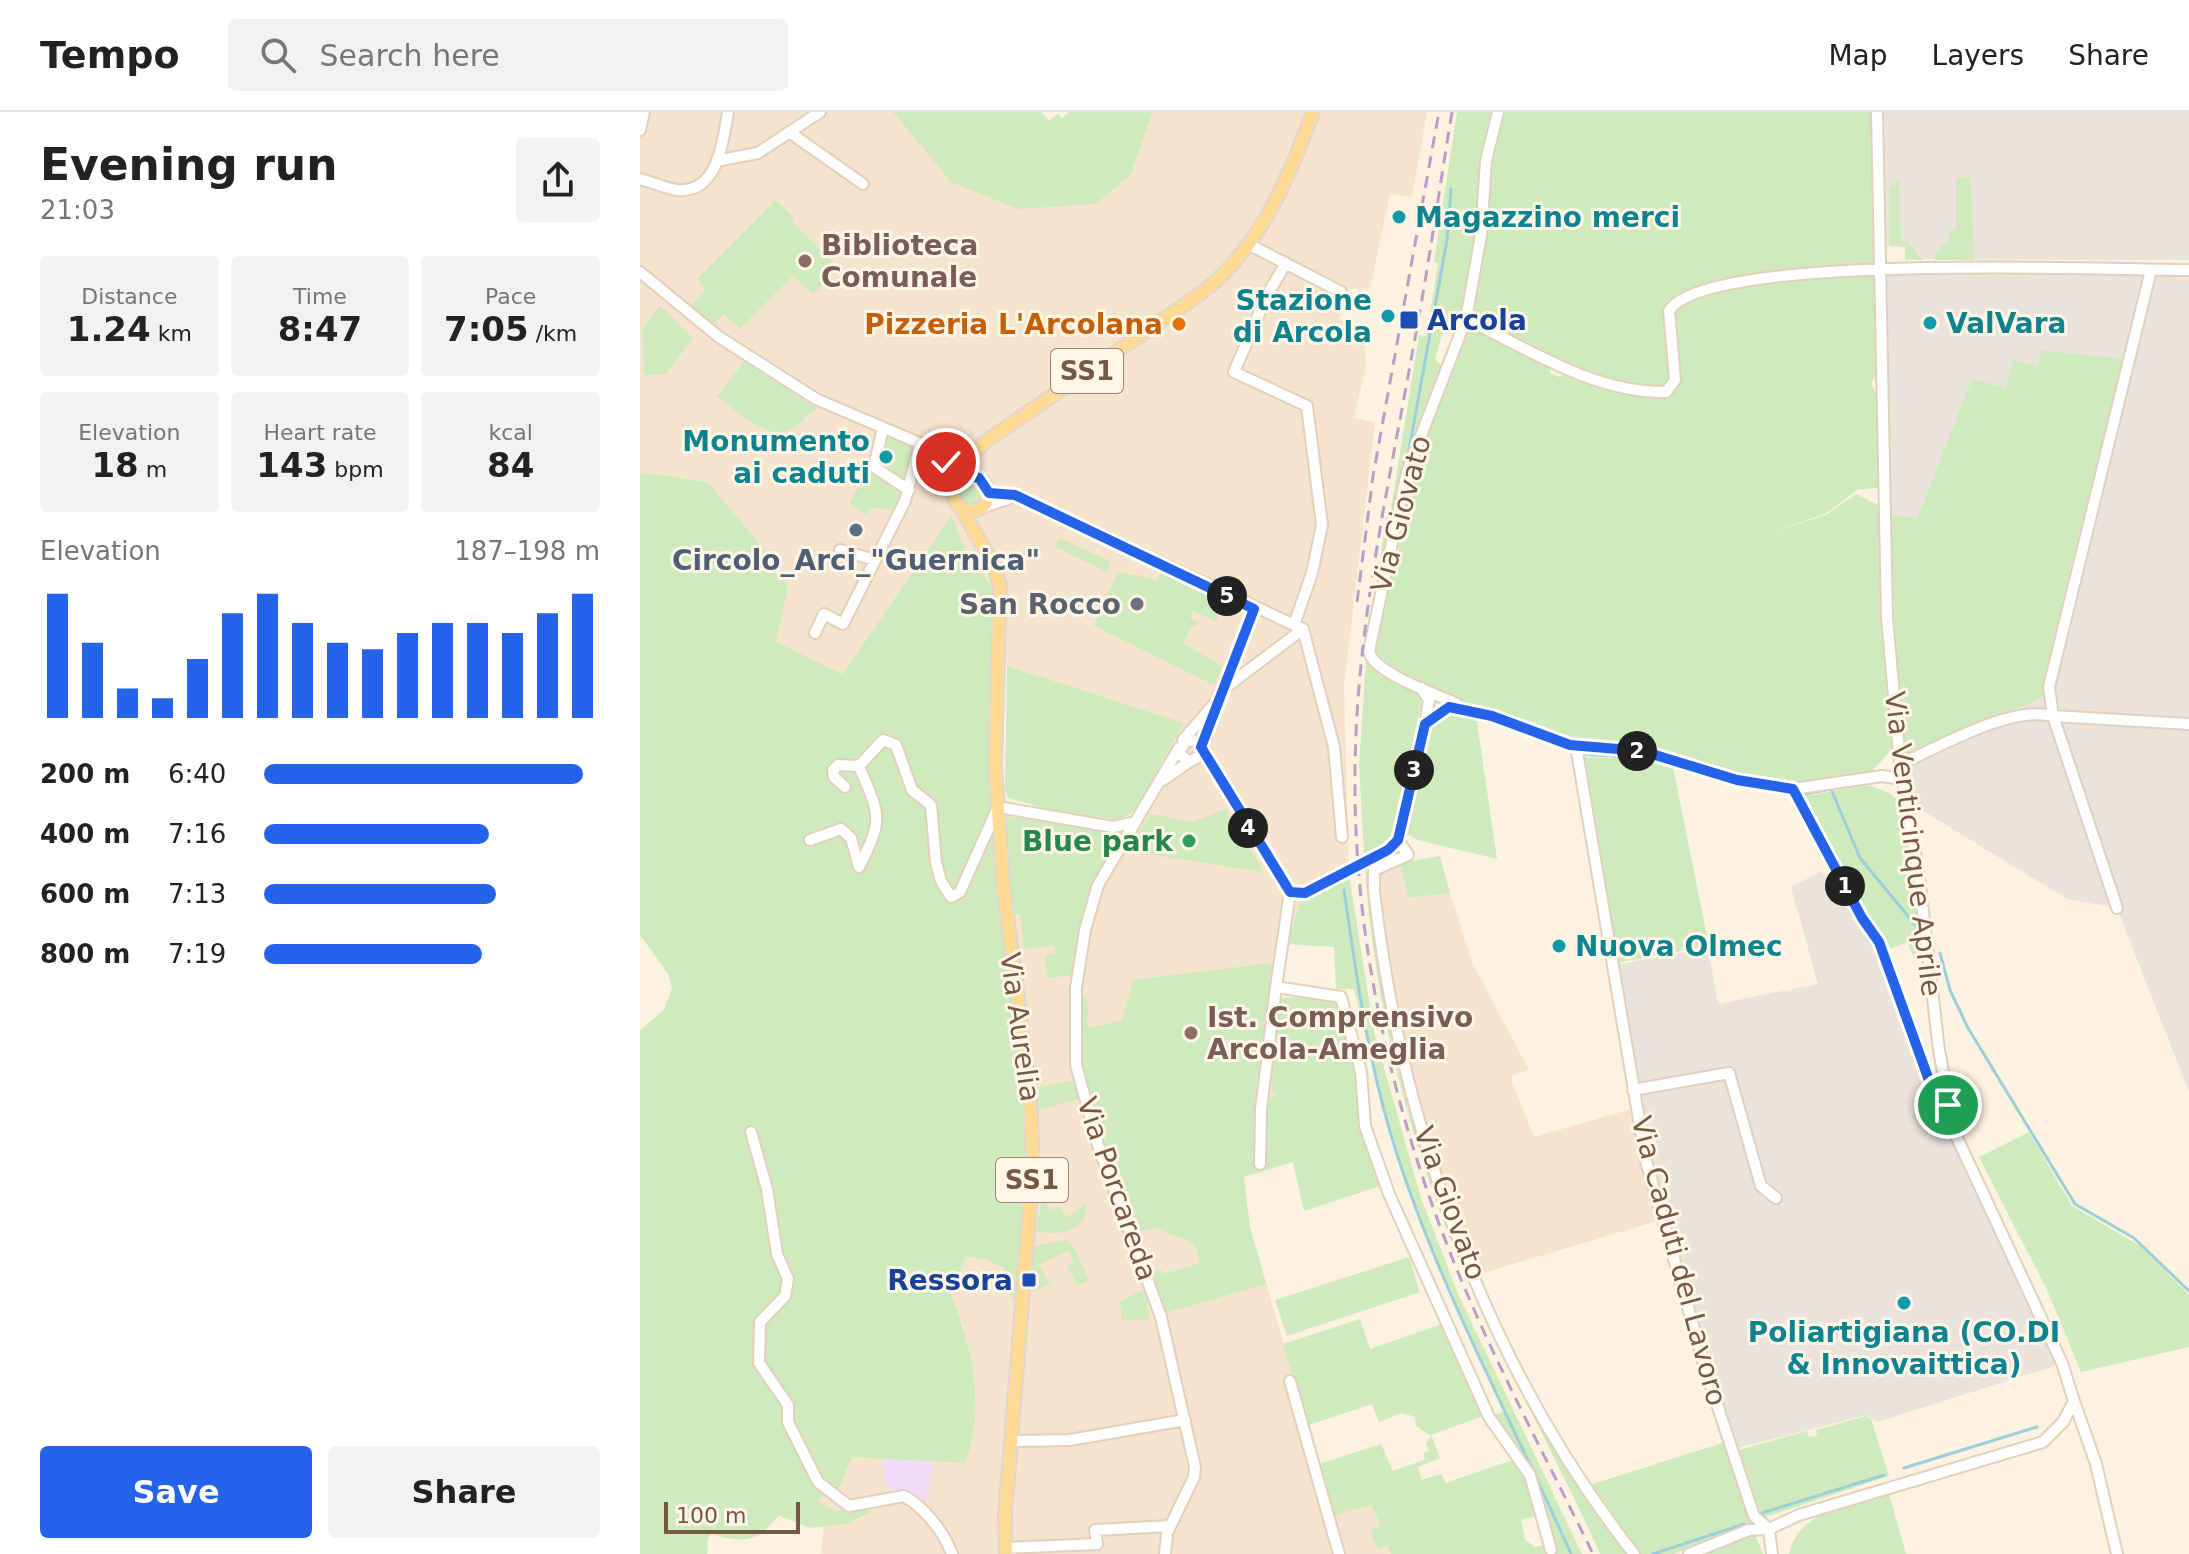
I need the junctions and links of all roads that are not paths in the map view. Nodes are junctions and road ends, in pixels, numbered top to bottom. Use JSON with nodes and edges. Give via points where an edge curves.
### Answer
{"nodes":[{"id":1,"x":644,"y":112,"type":"edge"},
{"id":2,"x":728,"y":112,"type":"edge"},
{"id":3,"x":820,"y":112,"type":"edge"},
{"id":4,"x":1313,"y":112,"type":"edge"},
{"id":5,"x":1498,"y":112,"type":"edge"},
{"id":6,"x":1877,"y":112,"type":"edge"},
{"id":7,"x":640,"y":130,"type":"edge"},
{"id":8,"x":789,"y":132,"type":"junction"},
{"id":9,"x":721,"y":160,"type":"junction"},
{"id":10,"x":640,"y":179,"type":"edge"},
{"id":11,"x":863,"y":184,"type":"dead end"},
{"id":12,"x":1248,"y":244,"type":"junction"},
{"id":13,"x":1286,"y":263,"type":"junction"},
{"id":14,"x":1881,"y":268,"type":"junction"},
{"id":15,"x":2151,"y":270,"type":"junction"},
{"id":16,"x":2189,"y":270,"type":"edge"},
{"id":17,"x":640,"y":272,"type":"edge"},
{"id":18,"x":1341,"y":292,"type":"dead end"},
{"id":19,"x":1466,"y":319,"type":"junction"},
{"id":20,"x":883,"y":428,"type":"junction"},
{"id":21,"x":920,"y":443,"type":"junction"},
{"id":22,"x":980,"y":449,"type":"junction"},
{"id":23,"x":942,"y":454,"type":"junction"},
{"id":24,"x":967,"y":460,"type":"junction"},
{"id":25,"x":965,"y":479,"type":"junction"},
{"id":26,"x":909,"y":490,"type":"junction"},
{"id":27,"x":989,"y":493,"type":"junction"},
{"id":28,"x":1022,"y":499,"type":"junction"},
{"id":29,"x":961,"y":508,"type":"junction"},
{"id":30,"x":981,"y":508,"type":"junction"},
{"id":31,"x":980,"y":540,"type":"junction"},
{"id":32,"x":840,"y":550,"type":"dead end"},
{"id":33,"x":875,"y":560,"type":"junction"},
{"id":34,"x":1254,"y":609,"type":"junction"},
{"id":35,"x":1298,"y":627,"type":"junction"},
{"id":36,"x":815,"y":633,"type":"dead end"},
{"id":37,"x":1420,"y":687,"type":"junction"},
{"id":38,"x":1221,"y":691,"type":"junction"},
{"id":39,"x":1216,"y":703,"type":"junction"},
{"id":40,"x":1466,"y":709,"type":"junction"},
{"id":41,"x":2053,"y":716,"type":"junction"},
{"id":42,"x":1425,"y":724,"type":"junction"},
{"id":43,"x":2189,"y":724,"type":"edge"},
{"id":44,"x":1181,"y":745,"type":"junction"},
{"id":45,"x":1202,"y":748,"type":"junction"},
{"id":46,"x":1576,"y":751,"type":"junction"},
{"id":47,"x":1192,"y":761,"type":"junction"},
{"id":48,"x":1900,"y":764,"type":"junction"},
{"id":49,"x":859,"y":766,"type":"junction"},
{"id":50,"x":1216,"y":777,"type":"junction"},
{"id":51,"x":1902,"y":779,"type":"junction"},
{"id":52,"x":845,"y":787,"type":"dead end"},
{"id":53,"x":1153,"y":790,"type":"junction"},
{"id":54,"x":1796,"y":794,"type":"junction"},
{"id":55,"x":998,"y":807,"type":"junction"},
{"id":56,"x":1131,"y":823,"type":"junction"},
{"id":57,"x":1342,"y":837,"type":"dead end"},
{"id":58,"x":810,"y":840,"type":"dead end"},
{"id":59,"x":1398,"y":840,"type":"junction"},
{"id":60,"x":1290,"y":892,"type":"junction"},
{"id":61,"x":2117,"y":908,"type":"dead end"},
{"id":62,"x":1276,"y":987,"type":"junction"},
{"id":63,"x":1633,"y":1090,"type":"junction"},
{"id":64,"x":1950,"y":1120,"type":"junction"},
{"id":65,"x":751,"y":1132,"type":"dead end"},
{"id":66,"x":1260,"y":1164,"type":"dead end"},
{"id":67,"x":1776,"y":1198,"type":"dead end"},
{"id":68,"x":1290,"y":1381,"type":"dead end"},
{"id":69,"x":2074,"y":1401,"type":"junction"},
{"id":70,"x":1185,"y":1420,"type":"junction"},
{"id":71,"x":1013,"y":1441,"type":"junction"},
{"id":72,"x":1170,"y":1526,"type":"junction"},
{"id":73,"x":1769,"y":1529,"type":"junction"},
{"id":74,"x":1551,"y":1550,"type":"dead end"},
{"id":75,"x":1006,"y":1551,"type":"edge"},
{"id":76,"x":952,"y":1554,"type":"edge"},
{"id":77,"x":1165,"y":1554,"type":"edge"},
{"id":78,"x":1339,"y":1554,"type":"edge"},
{"id":79,"x":1634,"y":1554,"type":"edge"},
{"id":80,"x":1689,"y":1554,"type":"edge"},
{"id":81,"x":1772,"y":1554,"type":"edge"},
{"id":82,"x":2117,"y":1554,"type":"edge"}],
"edges":[{"from":1,"to":7,"type":"street"},
{"from":2,"to":9,"type":"street"},
{"from":3,"to":8,"type":"street"},
{"from":4,"to":12,"type":"main road","number":"SS1","via":[[1283,191]]},
{"from":5,"to":19,"type":"street","via":[[1486,161],[1481,235]]},
{"from":6,"to":14,"type":"street","name":"Via Venticinque Aprile"},
{"from":8,"to":9,"type":"street","via":[[758,153]]},
{"from":8,"to":11,"type":"street"},
{"from":9,"to":10,"type":"street","via":[[700,182],[679,190]]},
{"from":12,"to":13,"type":"street"},
{"from":12,"to":22,"type":"main road","number":"SS1","via":[[1206,290]]},
{"from":13,"to":18,"type":"street"},
{"from":13,"to":35,"type":"street","via":[[1234,372],[1305,402],[1322,525]]},
{"from":14,"to":15,"type":"street"},
{"from":14,"to":19,"type":"street","via":[[1701,289],[1687,295],[1669,311],[1675,380],[1666,392],[1645,392],[1574,373]]},
{"from":14,"to":48,"type":"street","name":"Via Venticinque Aprile","via":[[1887,617]]},
{"from":15,"to":16,"type":"street"},
{"from":15,"to":41,"type":"street","via":[[2049,687]]},
{"from":17,"to":20,"type":"street","via":[[719,337],[816,399]]},
{"from":19,"to":37,"type":"street","name":"Via Giovato","via":[[1407,472],[1370,641],[1373,661]]},
{"from":20,"to":21,"type":"street"},
{"from":20,"to":26,"type":"street","via":[[874,467]]},
{"from":21,"to":23,"type":"street"},
{"from":21,"to":26,"type":"street"},
{"from":22,"to":24,"type":"main road","number":"SS1"},
{"from":22,"to":25,"type":"main road","number":"SS1"},
{"from":23,"to":24,"type":"street"},
{"from":23,"to":25,"type":"street"},
{"from":24,"to":25,"type":"main road","number":"SS1"},
{"from":25,"to":27,"type":"main road","via":[[984,482]]},
{"from":25,"to":29,"type":"main road","number":"SS1","via":[[954,497]]},
{"from":26,"to":33,"type":"street"},
{"from":27,"to":28,"type":"street"},
{"from":27,"to":30,"type":"main road","number":"SS1"},
{"from":28,"to":30,"type":"street"},
{"from":28,"to":34,"type":"street"},
{"from":29,"to":30,"type":"main road"},
{"from":29,"to":31,"type":"main road","name":"Via Aurelia","number":"SS1"},
{"from":30,"to":31,"type":"main road","number":"SS1"},
{"from":31,"to":55,"type":"main road","name":"Via Aurelia","number":"SS1","via":[[1000,585],[1002,611],[995,723]]},
{"from":32,"to":33,"type":"street"},
{"from":33,"to":36,"type":"street","via":[[843,624],[824,614]]},
{"from":34,"to":35,"type":"street"},
{"from":34,"to":38,"type":"street"},
{"from":35,"to":38,"type":"street"},
{"from":35,"to":57,"type":"street","via":[[1334,747]]},
{"from":37,"to":40,"type":"street","name":"Via Giovato"},
{"from":37,"to":42,"type":"street","via":[[1429,700]]},
{"from":38,"to":39,"type":"street"},
{"from":39,"to":44,"type":"street"},
{"from":39,"to":45,"type":"street"},
{"from":40,"to":42,"type":"street","via":[[1449,707]]},
{"from":40,"to":46,"type":"street","name":"Via Giovato"},
{"from":41,"to":43,"type":"street"},
{"from":41,"to":48,"type":"street","via":[[2039,712],[2000,720]]},
{"from":41,"to":61,"type":"street"},
{"from":42,"to":59,"type":"street"},
{"from":44,"to":45,"type":"street","via":[[1193,739]]},
{"from":44,"to":47,"type":"street","via":[[1181,757]]},
{"from":44,"to":53,"type":"street"},
{"from":45,"to":47,"type":"street"},
{"from":45,"to":50,"type":"street"},
{"from":46,"to":54,"type":"street","name":"Via Giovato","via":[[1642,751]]},
{"from":46,"to":63,"type":"street","name":"Via Caduti del Lavoro"},
{"from":47,"to":50,"type":"street"},
{"from":47,"to":53,"type":"street","via":[[1173,770]]},
{"from":48,"to":51,"type":"street","name":"Via Venticinque Aprile"},
{"from":49,"to":52,"type":"street","via":[[838,765],[833,770]]},
{"from":49,"to":55,"type":"street","via":[[883,740],[896,745],[912,790],[934,811],[936,863],[951,897],[960,892]]},
{"from":49,"to":58,"type":"street","via":[[879,819],[859,867],[851,838],[841,829]]},
{"from":50,"to":60,"type":"street"},
{"from":51,"to":54,"type":"street","name":"Via Giovato","via":[[1882,776]]},
{"from":51,"to":64,"type":"street","name":"Via Venticinque Aprile"},
{"from":53,"to":56,"type":"street","name":"Via Porcareda"},
{"from":54,"to":64,"type":"street","via":[[1879,942],[1930,1083]]},
{"from":55,"to":56,"type":"street","via":[[1113,827]]},
{"from":55,"to":71,"type":"main road","name":"Via Aurelia","number":"SS1","via":[[1010,958],[1033,1130]]},
{"from":56,"to":70,"type":"street","name":"Via Porcareda","via":[[1098,885],[1085,930],[1076,988],[1076,1065],[1098,1145],[1161,1317]]},
{"from":59,"to":60,"type":"street","via":[[1305,893]]},
{"from":59,"to":79,"type":"street","name":"Via Giovato","via":[[1408,855],[1374,870],[1374,891],[1400,1048],[1432,1161],[1511,1355],[1572,1466]]},
{"from":60,"to":62,"type":"street"},
{"from":62,"to":66,"type":"street"},
{"from":62,"to":74,"type":"street","via":[[1341,997],[1361,1072],[1365,1126],[1394,1208],[1489,1417],[1530,1475]]},
{"from":63,"to":67,"type":"street","via":[[1729,1073],[1761,1186]]},
{"from":63,"to":73,"type":"street","name":"Via Caduti del Lavoro","via":[[1646,1161],[1707,1374],[1754,1516]]},
{"from":64,"to":69,"type":"street","name":"Via Venticinque Aprile","via":[[2062,1363]]},
{"from":65,"to":76,"type":"street","via":[[765,1177],[777,1254],[788,1279],[785,1296],[760,1322],[759,1363],[788,1405],[795,1441],[818,1482],[834,1498],[849,1506],[904,1496],[939,1529]]},
{"from":68,"to":78,"type":"street"},
{"from":69,"to":73,"type":"street","via":[[2043,1442],[1799,1515]]},
{"from":69,"to":82,"type":"street","name":"Via Venticinque Aprile","via":[[2096,1464]]},
{"from":70,"to":71,"type":"street","via":[[1070,1440]]},
{"from":70,"to":72,"type":"street","name":"Via Porcareda","via":[[1194,1477]]},
{"from":71,"to":75,"type":"main road","name":"Via Aurelia","number":"SS1"},
{"from":72,"to":75,"type":"street","via":[[1095,1530],[1097,1544]]},
{"from":72,"to":77,"type":"street","name":"Via Porcareda"},
{"from":73,"to":80,"type":"street","via":[[1749,1530]]},
{"from":73,"to":81,"type":"street"}]}
